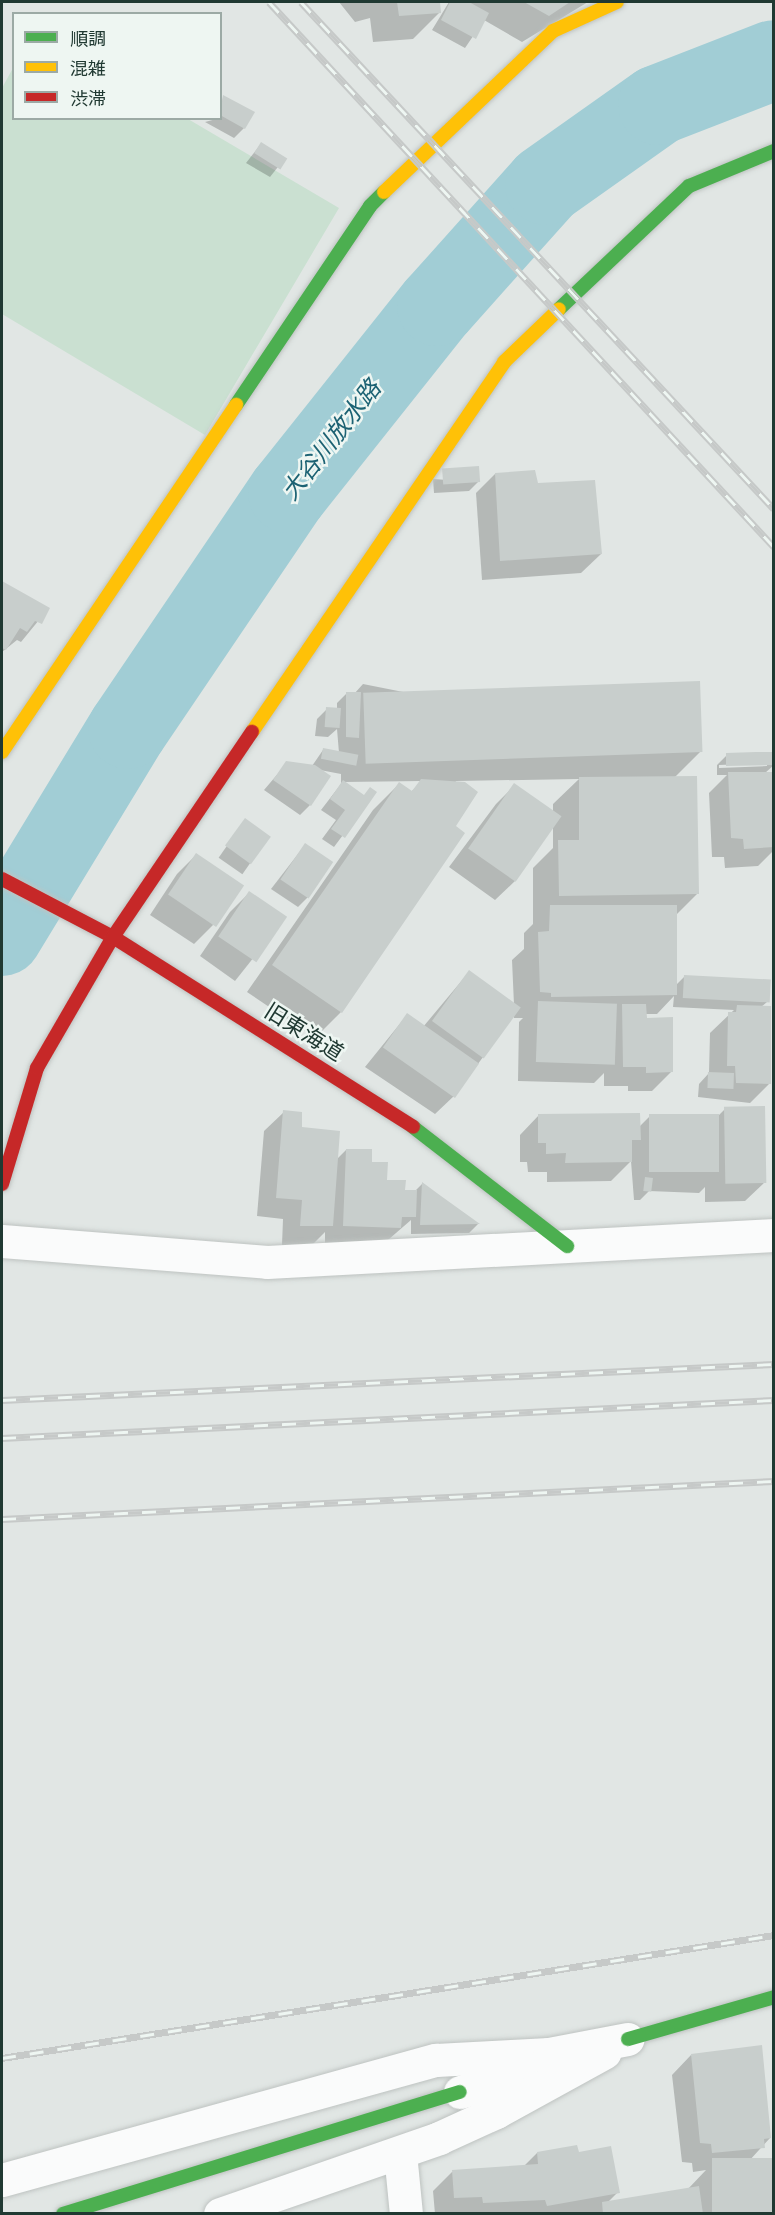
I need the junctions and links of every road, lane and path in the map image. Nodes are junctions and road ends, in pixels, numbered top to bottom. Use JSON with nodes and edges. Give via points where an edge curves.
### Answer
{"nodes":[{"id":1,"x":617,"y":2,"type":"edge"},
{"id":2,"x":774,"y":151,"type":"edge"},
{"id":3,"x":2,"y":752,"type":"edge"},
{"id":4,"x":2,"y":879,"type":"edge"},
{"id":5,"x":113,"y":937,"type":"junction"},
{"id":6,"x":2,"y":1184,"type":"edge"},
{"id":7,"x":774,"y":1235,"type":"edge"},
{"id":8,"x":2,"y":1240,"type":"edge"},
{"id":9,"x":567,"y":1246,"type":"junction"},
{"id":10,"x":774,"y":1997,"type":"edge"},
{"id":11,"x":628,"y":2039,"type":"junction"},
{"id":12,"x":460,"y":2092,"type":"joint"},
{"id":13,"x":400,"y":2153,"type":"junction"},
{"id":14,"x":2,"y":2180,"type":"edge"},
{"id":15,"x":63,"y":2214,"type":"edge"},
{"id":16,"x":220,"y":2214,"type":"edge"},
{"id":17,"x":406,"y":2214,"type":"edge"}],
"edges":[{"from":1,"to":3,"type":"street","via":[[554,31],[370,206]]},
{"from":2,"to":5,"type":"street","via":[[689,186],[504,362]]},
{"from":4,"to":5,"type":"street","name":"旧東海道"},
{"from":5,"to":6,"type":"street","via":[[37,1068]]},
{"from":5,"to":9,"type":"street","name":"旧東海道","via":[[432,1139]]},
{"from":7,"to":9,"type":"street"},
{"from":8,"to":9,"type":"street","via":[[267,1262]]},
{"from":10,"to":11,"type":"street"},
{"from":11,"to":12,"type":"street"},
{"from":11,"to":13,"type":"street","via":[[496,2112]]},
{"from":11,"to":14,"type":"street","via":[[549,2054],[436,2060]]},
{"from":12,"to":15,"type":"street"},
{"from":13,"to":16,"type":"street"},
{"from":13,"to":17,"type":"street"}]}
